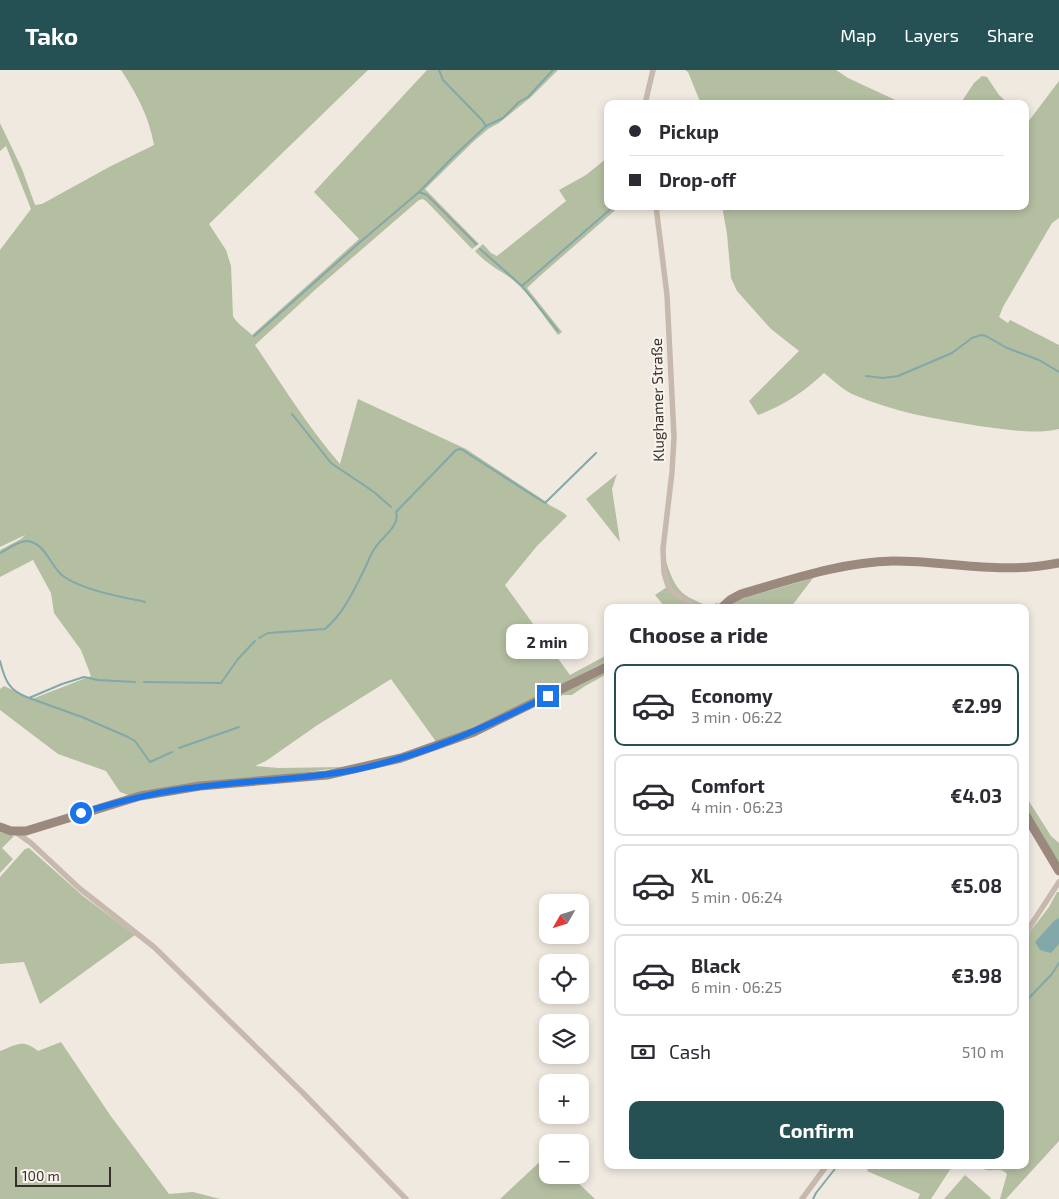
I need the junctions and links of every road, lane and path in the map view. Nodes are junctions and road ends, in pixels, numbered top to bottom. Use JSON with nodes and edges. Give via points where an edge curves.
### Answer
{"nodes":[{"id":1,"x":653,"y":70,"type":"edge"},
{"id":2,"x":646,"y":100,"type":"edge"},
{"id":3,"x":656,"y":210,"type":"edge"},
{"id":4,"x":1059,"y":563,"type":"edge"},
{"id":5,"x":692,"y":604,"type":"edge"},
{"id":6,"x":726,"y":604,"type":"edge"},
{"id":7,"x":604,"y":668,"type":"edge"},
{"id":8,"x":1029,"y":821,"type":"edge"},
{"id":9,"x":0,"y":827,"type":"edge"},
{"id":10,"x":30,"y":830,"type":"junction"},
{"id":11,"x":14,"y":831,"type":"junction"},
{"id":12,"x":31,"y":843,"type":"junction"},
{"id":13,"x":1059,"y":871,"type":"edge"},
{"id":14,"x":1059,"y":882,"type":"edge"},
{"id":15,"x":1029,"y":928,"type":"edge"},
{"id":16,"x":823,"y":1169,"type":"edge"},
{"id":17,"x":406,"y":1199,"type":"edge"},
{"id":18,"x":802,"y":1199,"type":"edge"}],
"edges":[{"from":1,"to":2,"type":"street"},
{"from":3,"to":5,"type":"street","name":"Klughamer Straße","via":[[667,294],[674,437],[663,549],[664,573],[674,593]]},
{"from":4,"to":6,"type":"main road","via":[[1007,569],[918,562],[863,564],[741,594]]},
{"from":7,"to":10,"type":"main road","via":[[474,732],[401,758],[327,775],[170,791],[118,802]]},
{"from":8,"to":13,"type":"main road"},
{"from":9,"to":11,"type":"main road"},
{"from":10,"to":11,"type":"main road"},
{"from":10,"to":12,"type":"street"},
{"from":11,"to":12,"type":"street"},
{"from":12,"to":17,"type":"street","via":[[79,888],[154,947]]},
{"from":14,"to":15,"type":"street"},
{"from":16,"to":18,"type":"street"}]}
